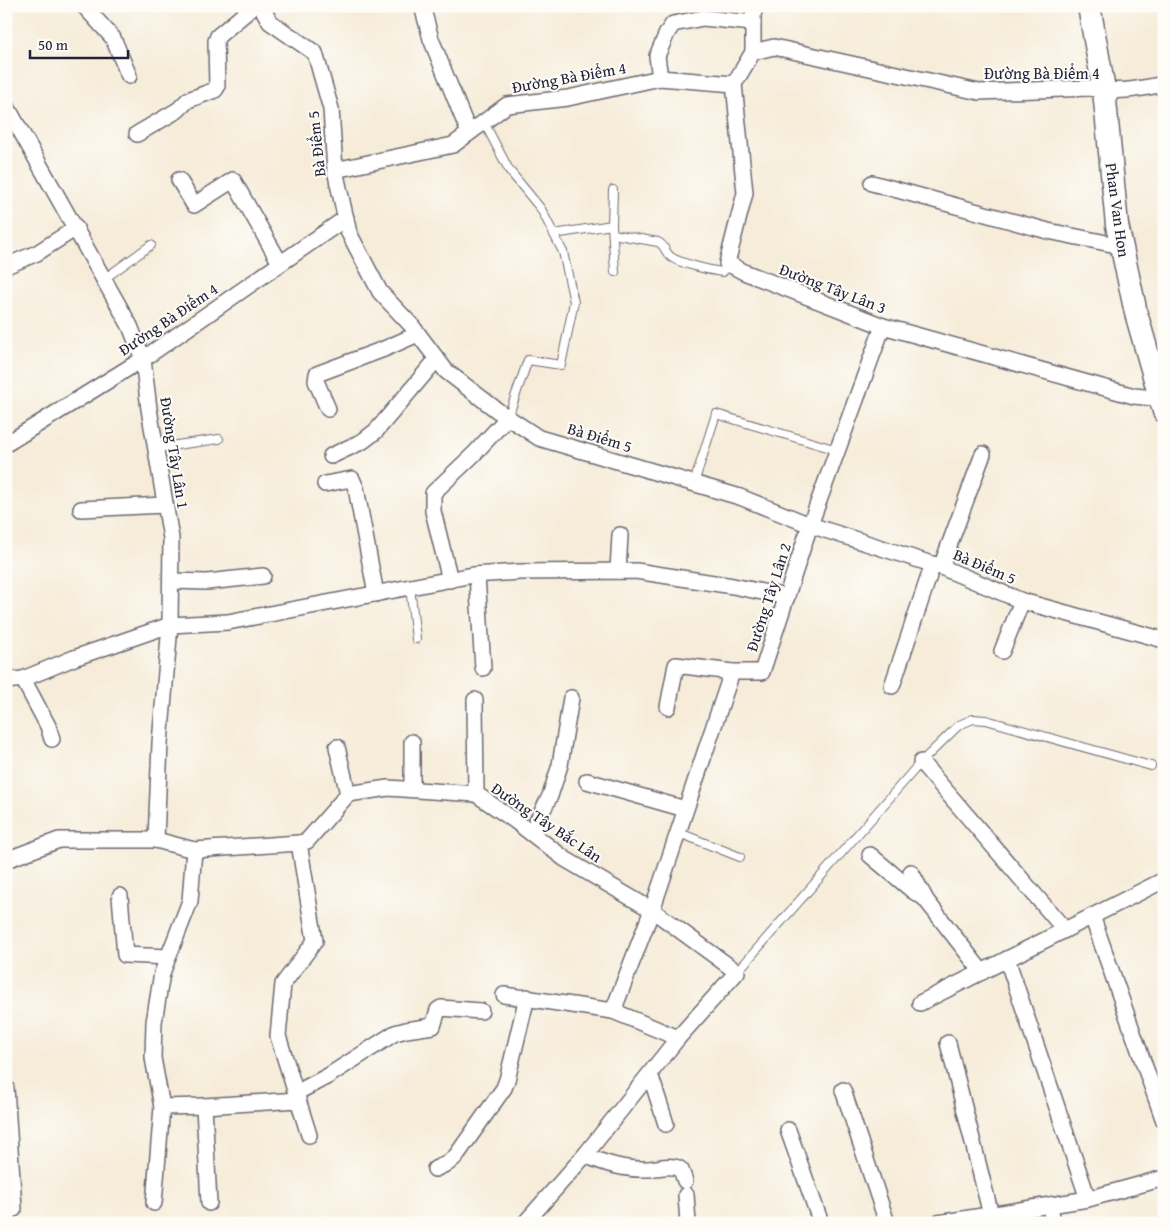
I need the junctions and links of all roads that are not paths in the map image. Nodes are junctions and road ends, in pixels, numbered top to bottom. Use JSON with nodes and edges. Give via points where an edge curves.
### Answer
{"nodes":[{"id":1,"x":84,"y":6,"type":"edge"},
{"id":2,"x":254,"y":6,"type":"edge"},
{"id":3,"x":261,"y":6,"type":"edge"},
{"id":4,"x":422,"y":6,"type":"edge"},
{"id":5,"x":755,"y":6,"type":"edge"},
{"id":6,"x":1089,"y":6,"type":"edge"},
{"id":7,"x":753,"y":23,"type":"junction"},
{"id":8,"x":753,"y":52,"type":"junction"},
{"id":9,"x":129,"y":76,"type":"dead end"},
{"id":10,"x":660,"y":78,"type":"junction"},
{"id":11,"x":734,"y":84,"type":"junction"},
{"id":12,"x":1164,"y":84,"type":"edge"},
{"id":13,"x":1104,"y":90,"type":"junction"},
{"id":14,"x":6,"y":105,"type":"edge"},
{"id":15,"x":484,"y":122,"type":"junction"},
{"id":16,"x":469,"y":133,"type":"junction"},
{"id":17,"x":137,"y":134,"type":"dead end"},
{"id":18,"x":335,"y":170,"type":"junction"},
{"id":19,"x":179,"y":180,"type":"dead end"},
{"id":20,"x":872,"y":183,"type":"dead end"},
{"id":21,"x":613,"y":190,"type":"dead end"},
{"id":22,"x":346,"y":218,"type":"junction"},
{"id":23,"x":612,"y":224,"type":"junction"},
{"id":24,"x":76,"y":228,"type":"junction"},
{"id":25,"x":554,"y":234,"type":"junction"},
{"id":26,"x":613,"y":234,"type":"junction"},
{"id":27,"x":151,"y":245,"type":"dead end"},
{"id":28,"x":1121,"y":246,"type":"junction"},
{"id":29,"x":280,"y":263,"type":"junction"},
{"id":30,"x":727,"y":263,"type":"junction"},
{"id":31,"x":6,"y":266,"type":"edge"},
{"id":32,"x":615,"y":272,"type":"dead end"},
{"id":33,"x":104,"y":279,"type":"junction"},
{"id":34,"x":883,"y":326,"type":"junction"},
{"id":35,"x":418,"y":334,"type":"junction"},
{"id":36,"x":143,"y":359,"type":"junction"},
{"id":37,"x":437,"y":359,"type":"junction"},
{"id":38,"x":1163,"y":403,"type":"edge"},
{"id":39,"x":328,"y":409,"type":"dead end"},
{"id":40,"x":508,"y":417,"type":"junction"},
{"id":41,"x":219,"y":439,"type":"dead end"},
{"id":42,"x":6,"y":444,"type":"edge"},
{"id":43,"x":156,"y":448,"type":"junction"},
{"id":44,"x":838,"y":450,"type":"junction"},
{"id":45,"x":983,"y":454,"type":"dead end"},
{"id":46,"x":331,"y":456,"type":"dead end"},
{"id":47,"x":694,"y":483,"type":"junction"},
{"id":48,"x":325,"y":484,"type":"dead end"},
{"id":49,"x":165,"y":505,"type":"junction"},
{"id":50,"x":81,"y":509,"type":"dead end"},
{"id":51,"x":810,"y":525,"type":"junction"},
{"id":52,"x":620,"y":535,"type":"dead end"},
{"id":53,"x":937,"y":565,"type":"junction"},
{"id":54,"x":618,"y":571,"type":"junction"},
{"id":55,"x":477,"y":575,"type":"junction"},
{"id":56,"x":263,"y":576,"type":"dead end"},
{"id":57,"x":450,"y":580,"type":"junction"},
{"id":58,"x":171,"y":581,"type":"junction"},
{"id":59,"x":410,"y":587,"type":"junction"},
{"id":60,"x":376,"y":594,"type":"junction"},
{"id":61,"x":787,"y":597,"type":"junction"},
{"id":62,"x":1022,"y":601,"type":"junction"},
{"id":63,"x":170,"y":625,"type":"junction"},
{"id":64,"x":416,"y":638,"type":"dead end"},
{"id":65,"x":1164,"y":640,"type":"edge"},
{"id":66,"x":1002,"y":651,"type":"dead end"},
{"id":67,"x":483,"y":668,"type":"dead end"},
{"id":68,"x":732,"y":672,"type":"junction"},
{"id":69,"x":24,"y":679,"type":"junction"},
{"id":70,"x":6,"y":680,"type":"edge"},
{"id":71,"x":892,"y":686,"type":"dead end"},
{"id":72,"x":571,"y":698,"type":"dead end"},
{"id":73,"x":475,"y":700,"type":"dead end"},
{"id":74,"x":668,"y":707,"type":"dead end"},
{"id":75,"x":52,"y":739,"type":"dead end"},
{"id":76,"x":412,"y":742,"type":"dead end"},
{"id":77,"x":337,"y":747,"type":"dead end"},
{"id":78,"x":921,"y":762,"type":"junction"},
{"id":79,"x":1151,"y":766,"type":"dead end"},
{"id":80,"x":587,"y":781,"type":"dead end"},
{"id":81,"x":412,"y":789,"type":"junction"},
{"id":82,"x":348,"y":794,"type":"junction"},
{"id":83,"x":476,"y":794,"type":"junction"},
{"id":84,"x":685,"y":809,"type":"junction"},
{"id":85,"x":677,"y":832,"type":"junction"},
{"id":86,"x":531,"y":833,"type":"junction"},
{"id":87,"x":156,"y":840,"type":"junction"},
{"id":88,"x":299,"y":843,"type":"junction"},
{"id":89,"x":194,"y":850,"type":"junction"},
{"id":90,"x":870,"y":855,"type":"dead end"},
{"id":91,"x":740,"y":857,"type":"dead end"},
{"id":92,"x":6,"y":860,"type":"edge"},
{"id":93,"x":910,"y":872,"type":"dead end"},
{"id":94,"x":1164,"y":880,"type":"edge"},
{"id":95,"x":120,"y":896,"type":"dead end"},
{"id":96,"x":926,"y":900,"type":"junction"},
{"id":97,"x":652,"y":910,"type":"junction"},
{"id":98,"x":1092,"y":916,"type":"junction"},
{"id":99,"x":1065,"y":930,"type":"junction"},
{"id":100,"x":168,"y":957,"type":"junction"},
{"id":101,"x":1007,"y":959,"type":"junction"},
{"id":102,"x":737,"y":972,"type":"junction"},
{"id":103,"x":982,"y":972,"type":"junction"},
{"id":104,"x":504,"y":995,"type":"dead end"},
{"id":105,"x":527,"y":997,"type":"junction"},
{"id":106,"x":920,"y":1004,"type":"dead end"},
{"id":107,"x":481,"y":1010,"type":"dead end"},
{"id":108,"x":614,"y":1011,"type":"junction"},
{"id":109,"x":678,"y":1038,"type":"junction"},
{"id":110,"x":948,"y":1043,"type":"dead end"},
{"id":111,"x":650,"y":1074,"type":"junction"},
{"id":112,"x":6,"y":1088,"type":"edge"},
{"id":113,"x":843,"y":1090,"type":"dead end"},
{"id":114,"x":297,"y":1096,"type":"junction"},
{"id":115,"x":204,"y":1106,"type":"junction"},
{"id":116,"x":162,"y":1107,"type":"junction"},
{"id":117,"x":1164,"y":1121,"type":"edge"},
{"id":118,"x":666,"y":1124,"type":"dead end"},
{"id":119,"x":788,"y":1130,"type":"dead end"},
{"id":120,"x":309,"y":1135,"type":"dead end"},
{"id":121,"x":585,"y":1155,"type":"junction"},
{"id":122,"x":436,"y":1169,"type":"dead end"},
{"id":123,"x":1164,"y":1178,"type":"edge"},
{"id":124,"x":1088,"y":1199,"type":"junction"},
{"id":125,"x":154,"y":1203,"type":"dead end"},
{"id":126,"x":209,"y":1203,"type":"dead end"},
{"id":127,"x":1050,"y":1205,"type":"junction"},
{"id":128,"x":14,"y":1209,"type":"dead end"},
{"id":129,"x":991,"y":1215,"type":"junction"},
{"id":130,"x":525,"y":1223,"type":"edge"},
{"id":131,"x":688,"y":1223,"type":"edge"},
{"id":132,"x":821,"y":1223,"type":"edge"},
{"id":133,"x":887,"y":1223,"type":"edge"},
{"id":134,"x":938,"y":1223,"type":"edge"},
{"id":135,"x":1053,"y":1223,"type":"edge"}],
"edges":[{"from":1,"to":9,"type":"street","via":[[112,38]]},
{"from":2,"to":17,"type":"street","via":[[218,36],[215,90],[188,100],[178,110]]},
{"from":3,"to":18,"type":"street","name":"Bà Điểm 5","via":[[270,22],[316,52],[331,109]]},
{"from":4,"to":16,"type":"street","via":[[431,39]]},
{"from":5,"to":7,"type":"street"},
{"from":6,"to":13,"type":"main road","name":"Phan Van Hon"},
{"from":7,"to":8,"type":"street"},
{"from":7,"to":10,"type":"street","via":[[703,18],[673,24],[657,56]]},
{"from":8,"to":11,"type":"street"},
{"from":8,"to":13,"type":"street","name":"Đường Bà Điểm 4","via":[[774,47],[979,92]]},
{"from":10,"to":11,"type":"street","name":"Đường Bà Điểm 4"},
{"from":10,"to":15,"type":"street","name":"Đường Bà Điểm 4","via":[[568,98],[507,105]]},
{"from":11,"to":30,"type":"street","via":[[746,194]]},
{"from":12,"to":13,"type":"street","name":"Đường Bà Điểm 4","via":[[1132,91]]},
{"from":13,"to":28,"type":"main road","name":"Phan Van Hon"},
{"from":14,"to":24,"type":"street","name":"Đường Tây Lân 1"},
{"from":15,"to":16,"type":"street","name":"Đường Bà Điểm 4"},
{"from":15,"to":25,"type":"lane","via":[[509,170],[541,209]]},
{"from":16,"to":18,"type":"street","name":"Đường Bà Điểm 4","via":[[453,145]]},
{"from":18,"to":22,"type":"street","name":"Bà Điểm 5"},
{"from":19,"to":29,"type":"street","via":[[194,205],[233,180]]},
{"from":20,"to":28,"type":"street","via":[[1048,231]]},
{"from":21,"to":23,"type":"lane"},
{"from":22,"to":29,"type":"street","name":"Đường Bà Điểm 4"},
{"from":22,"to":35,"type":"street","name":"Bà Điểm 5","via":[[349,232],[380,292]]},
{"from":23,"to":25,"type":"lane"},
{"from":23,"to":26,"type":"lane"},
{"from":24,"to":31,"type":"street","via":[[37,253]]},
{"from":24,"to":33,"type":"street","name":"Đường Tây Lân 1"},
{"from":25,"to":40,"type":"lane","via":[[563,252],[574,302],[561,365],[528,360]]},
{"from":26,"to":30,"type":"lane","via":[[658,242],[672,258],[715,271],[722,272]]},
{"from":26,"to":32,"type":"lane"},
{"from":27,"to":33,"type":"lane"},
{"from":28,"to":38,"type":"main road","name":"Phan Van Hon","via":[[1136,313]]},
{"from":29,"to":36,"type":"street","name":"Đường Bà Điểm 4"},
{"from":30,"to":34,"type":"street","name":"Đường Tây Lân 3"},
{"from":33,"to":36,"type":"street","name":"Đường Tây Lân 1","via":[[130,326]]},
{"from":34,"to":38,"type":"street","name":"Đường Tây Lân 3"},
{"from":34,"to":44,"type":"street","name":"Đường Tây Lân 2"},
{"from":35,"to":37,"type":"street","name":"Bà Điểm 5"},
{"from":35,"to":39,"type":"street","via":[[317,374],[316,381]]},
{"from":36,"to":42,"type":"street","name":"Đường Bà Điểm 4"},
{"from":36,"to":43,"type":"street","name":"Đường Tây Lân 1"},
{"from":37,"to":40,"type":"street","name":"Bà Điểm 5","via":[[446,371]]},
{"from":37,"to":46,"type":"street","via":[[376,430],[363,441]]},
{"from":40,"to":47,"type":"street","name":"Bà Điểm 5","via":[[539,438]]},
{"from":40,"to":57,"type":"street","via":[[433,493],[432,511]]},
{"from":41,"to":43,"type":"lane"},
{"from":43,"to":49,"type":"street","name":"Đường Tây Lân 1"},
{"from":44,"to":47,"type":"lane","via":[[716,414]]},
{"from":44,"to":51,"type":"street","name":"Đường Tây Lân 2"},
{"from":45,"to":53,"type":"street"},
{"from":47,"to":51,"type":"street","name":"Bà Điểm 5"},
{"from":48,"to":60,"type":"street","via":[[352,479]]},
{"from":49,"to":50,"type":"street"},
{"from":49,"to":58,"type":"street","name":"Đường Tây Lân 1","via":[[171,538]]},
{"from":51,"to":53,"type":"street","name":"Bà Điểm 5"},
{"from":51,"to":61,"type":"street","name":"Đường Tây Lân 2"},
{"from":52,"to":54,"type":"street"},
{"from":53,"to":62,"type":"street","name":"Bà Điểm 5"},
{"from":53,"to":71,"type":"street"},
{"from":54,"to":55,"type":"street"},
{"from":54,"to":61,"type":"street","via":[[645,572]]},
{"from":55,"to":57,"type":"street"},
{"from":55,"to":67,"type":"street"},
{"from":56,"to":58,"type":"street","via":[[207,582]]},
{"from":57,"to":59,"type":"street"},
{"from":58,"to":63,"type":"street","name":"Đường Tây Lân 1"},
{"from":59,"to":60,"type":"street"},
{"from":59,"to":64,"type":"lane"},
{"from":60,"to":63,"type":"street","via":[[228,622]]},
{"from":61,"to":68,"type":"street","name":"Đường Tây Lân 2","via":[[762,672]]},
{"from":62,"to":65,"type":"street","name":"Bà Điểm 5"},
{"from":62,"to":66,"type":"street"},
{"from":63,"to":69,"type":"street"},
{"from":63,"to":87,"type":"street","name":"Đường Tây Lân 1"},
{"from":68,"to":74,"type":"street","via":[[676,665]]},
{"from":68,"to":84,"type":"street"},
{"from":69,"to":70,"type":"street"},
{"from":69,"to":75,"type":"street"},
{"from":72,"to":86,"type":"street","via":[[560,766],[550,796]]},
{"from":73,"to":83,"type":"street"},
{"from":76,"to":81,"type":"street"},
{"from":77,"to":82,"type":"street"},
{"from":78,"to":79,"type":"lane","via":[[959,725],[973,719],[1000,723]]},
{"from":78,"to":99,"type":"street"},
{"from":78,"to":102,"type":"lane"},
{"from":80,"to":84,"type":"street"},
{"from":81,"to":82,"type":"street","name":"Đường Tây Bắc Lân","via":[[388,788]]},
{"from":81,"to":83,"type":"street","name":"Đường Tây Bắc Lân"},
{"from":82,"to":88,"type":"street","via":[[307,841]]},
{"from":83,"to":86,"type":"street","name":"Đường Tây Bắc Lân"},
{"from":84,"to":85,"type":"street"},
{"from":85,"to":91,"type":"lane"},
{"from":85,"to":97,"type":"street"},
{"from":86,"to":97,"type":"street","name":"Đường Tây Bắc Lân","via":[[566,859]]},
{"from":87,"to":89,"type":"street"},
{"from":87,"to":92,"type":"street","via":[[59,840]]},
{"from":88,"to":89,"type":"street"},
{"from":88,"to":114,"type":"street","via":[[315,940],[283,984],[278,1036]]},
{"from":89,"to":100,"type":"street","via":[[190,901]]},
{"from":90,"to":96,"type":"street"},
{"from":93,"to":96,"type":"street"},
{"from":94,"to":98,"type":"street"},
{"from":95,"to":100,"type":"street","via":[[125,955]]},
{"from":96,"to":103,"type":"street"},
{"from":97,"to":102,"type":"street","name":"Đường Tây Bắc Lân"},
{"from":97,"to":108,"type":"street"},
{"from":98,"to":99,"type":"street"},
{"from":98,"to":117,"type":"street"},
{"from":99,"to":101,"type":"street"},
{"from":100,"to":116,"type":"street","via":[[154,1022],[153,1058]]},
{"from":101,"to":103,"type":"street"},
{"from":101,"to":124,"type":"street"},
{"from":102,"to":109,"type":"street"},
{"from":103,"to":106,"type":"street"},
{"from":104,"to":105,"type":"street"},
{"from":105,"to":108,"type":"street"},
{"from":105,"to":122,"type":"street","via":[[504,1088],[456,1156]]},
{"from":107,"to":114,"type":"street","via":[[441,1008],[433,1026],[395,1033]]},
{"from":108,"to":109,"type":"street"},
{"from":109,"to":111,"type":"street"},
{"from":110,"to":129,"type":"street"},
{"from":111,"to":118,"type":"street"},
{"from":111,"to":121,"type":"street"},
{"from":112,"to":128,"type":"street"},
{"from":113,"to":133,"type":"street"},
{"from":114,"to":115,"type":"street"},
{"from":114,"to":120,"type":"street"},
{"from":115,"to":116,"type":"street"},
{"from":115,"to":126,"type":"street"},
{"from":116,"to":125,"type":"street"},
{"from":119,"to":132,"type":"street"},
{"from":121,"to":130,"type":"street"},
{"from":121,"to":131,"type":"street","via":[[631,1169],[674,1166],[681,1170],[686,1188]]},
{"from":123,"to":124,"type":"street"},
{"from":124,"to":127,"type":"street"},
{"from":127,"to":129,"type":"street"},
{"from":127,"to":135,"type":"street"},
{"from":129,"to":134,"type":"street"}]}
